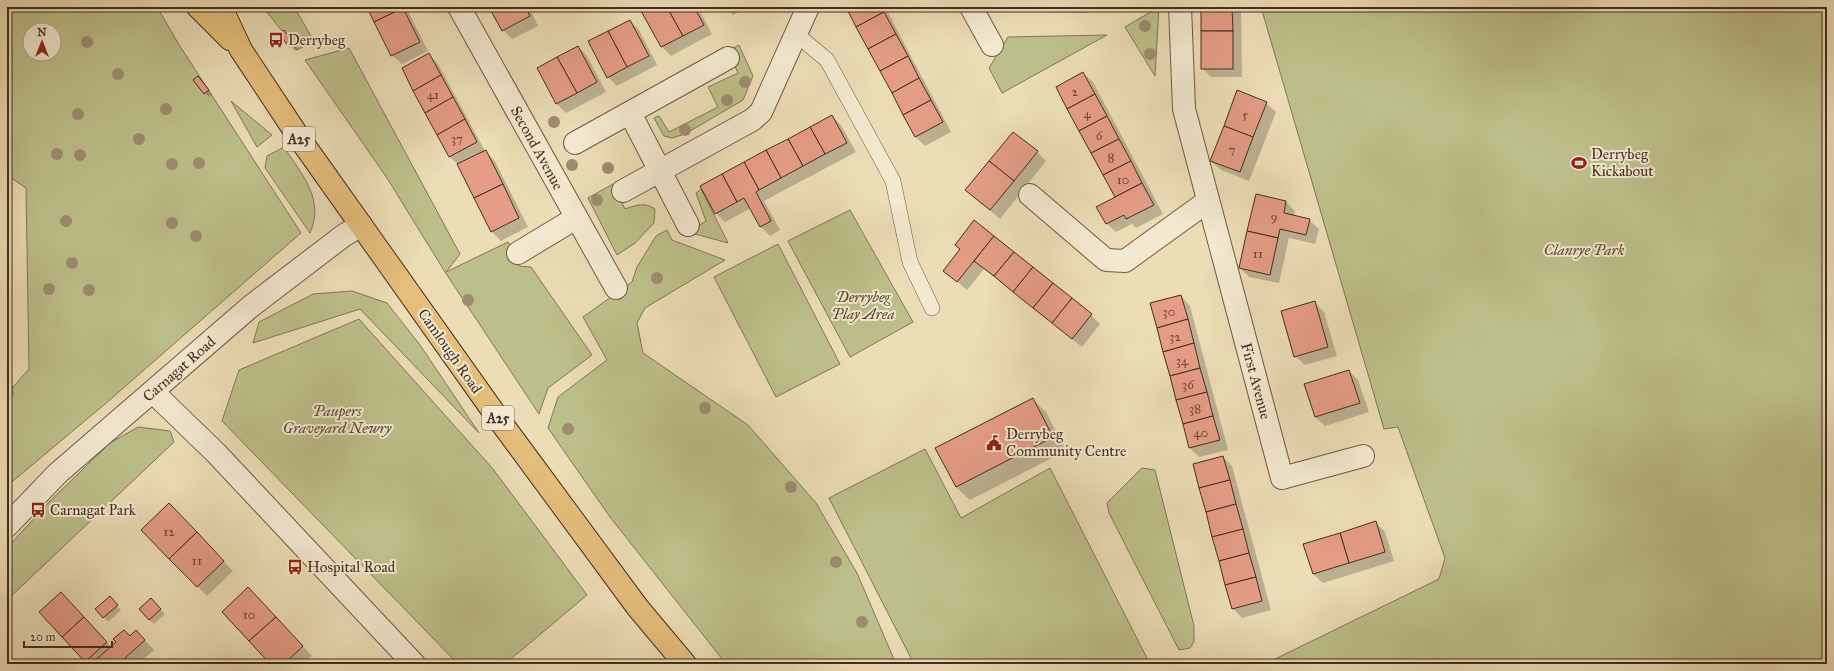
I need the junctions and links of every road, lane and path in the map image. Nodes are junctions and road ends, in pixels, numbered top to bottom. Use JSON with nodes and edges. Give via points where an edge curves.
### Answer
{"nodes":[{"id":1,"x":198,"y":7,"type":"edge"},
{"id":2,"x":221,"y":7,"type":"edge"},
{"id":3,"x":458,"y":7,"type":"edge"},
{"id":4,"x":808,"y":7,"type":"edge"},
{"id":5,"x":971,"y":7,"type":"edge"},
{"id":6,"x":1180,"y":7,"type":"edge"},
{"id":7,"x":796,"y":34,"type":"junction"},
{"id":8,"x":992,"y":46,"type":"dead end"},
{"id":9,"x":241,"y":50,"type":"junction"},
{"id":10,"x":728,"y":58,"type":"dead end"},
{"id":11,"x":630,"y":113,"type":"junction"},
{"id":12,"x":575,"y":144,"type":"dead end"},
{"id":13,"x":660,"y":171,"type":"junction"},
{"id":14,"x":623,"y":190,"type":"dead end"},
{"id":15,"x":1030,"y":195,"type":"dead end"},
{"id":16,"x":1208,"y":201,"type":"junction"},
{"id":17,"x":576,"y":218,"type":"junction"},
{"id":18,"x":361,"y":225,"type":"junction"},
{"id":19,"x":688,"y":225,"type":"dead end"},
{"id":20,"x":518,"y":253,"type":"dead end"},
{"id":21,"x":616,"y":288,"type":"dead end"},
{"id":22,"x":932,"y":308,"type":"dead end"},
{"id":23,"x":153,"y":392,"type":"junction"},
{"id":24,"x":1363,"y":456,"type":"dead end"},
{"id":25,"x":7,"y":526,"type":"edge"},
{"id":26,"x":414,"y":664,"type":"edge"},
{"id":27,"x":685,"y":664,"type":"edge"}],
"edges":[{"from":1,"to":9,"type":"main road","name":"Camlough Road","number":"A25"},
{"from":2,"to":9,"type":"main road","name":"Camlough Road","number":"A25"},
{"from":3,"to":17,"type":"street","name":"Second Avenue"},
{"from":4,"to":7,"type":"street"},
{"from":5,"to":8,"type":"street"},
{"from":6,"to":16,"type":"street","name":"First Avenue","via":[[1184,109]]},
{"from":7,"to":13,"type":"street","via":[[761,112],[752,120]]},
{"from":7,"to":22,"type":"lane","via":[[827,60],[893,181],[910,262]]},
{"from":9,"to":18,"type":"main road","name":"Camlough Road","number":"A25","via":[[282,114]]},
{"from":10,"to":11,"type":"street"},
{"from":11,"to":12,"type":"street"},
{"from":11,"to":13,"type":"street"},
{"from":13,"to":14,"type":"street"},
{"from":13,"to":19,"type":"street"},
{"from":15,"to":16,"type":"street","via":[[1106,260],[1125,261]]},
{"from":16,"to":24,"type":"street","name":"First Avenue","via":[[1282,478]]},
{"from":17,"to":20,"type":"street"},
{"from":17,"to":21,"type":"street","name":"Second Avenue"},
{"from":18,"to":23,"type":"street","name":"Carnagat Road","via":[[250,307]]},
{"from":18,"to":27,"type":"main road","name":"Camlough Road","number":"A25","via":[[518,446],[638,608]]},
{"from":23,"to":25,"type":"street","name":"Carnagat Road","via":[[58,473]]},
{"from":23,"to":26,"type":"street","via":[[216,453]]}]}
